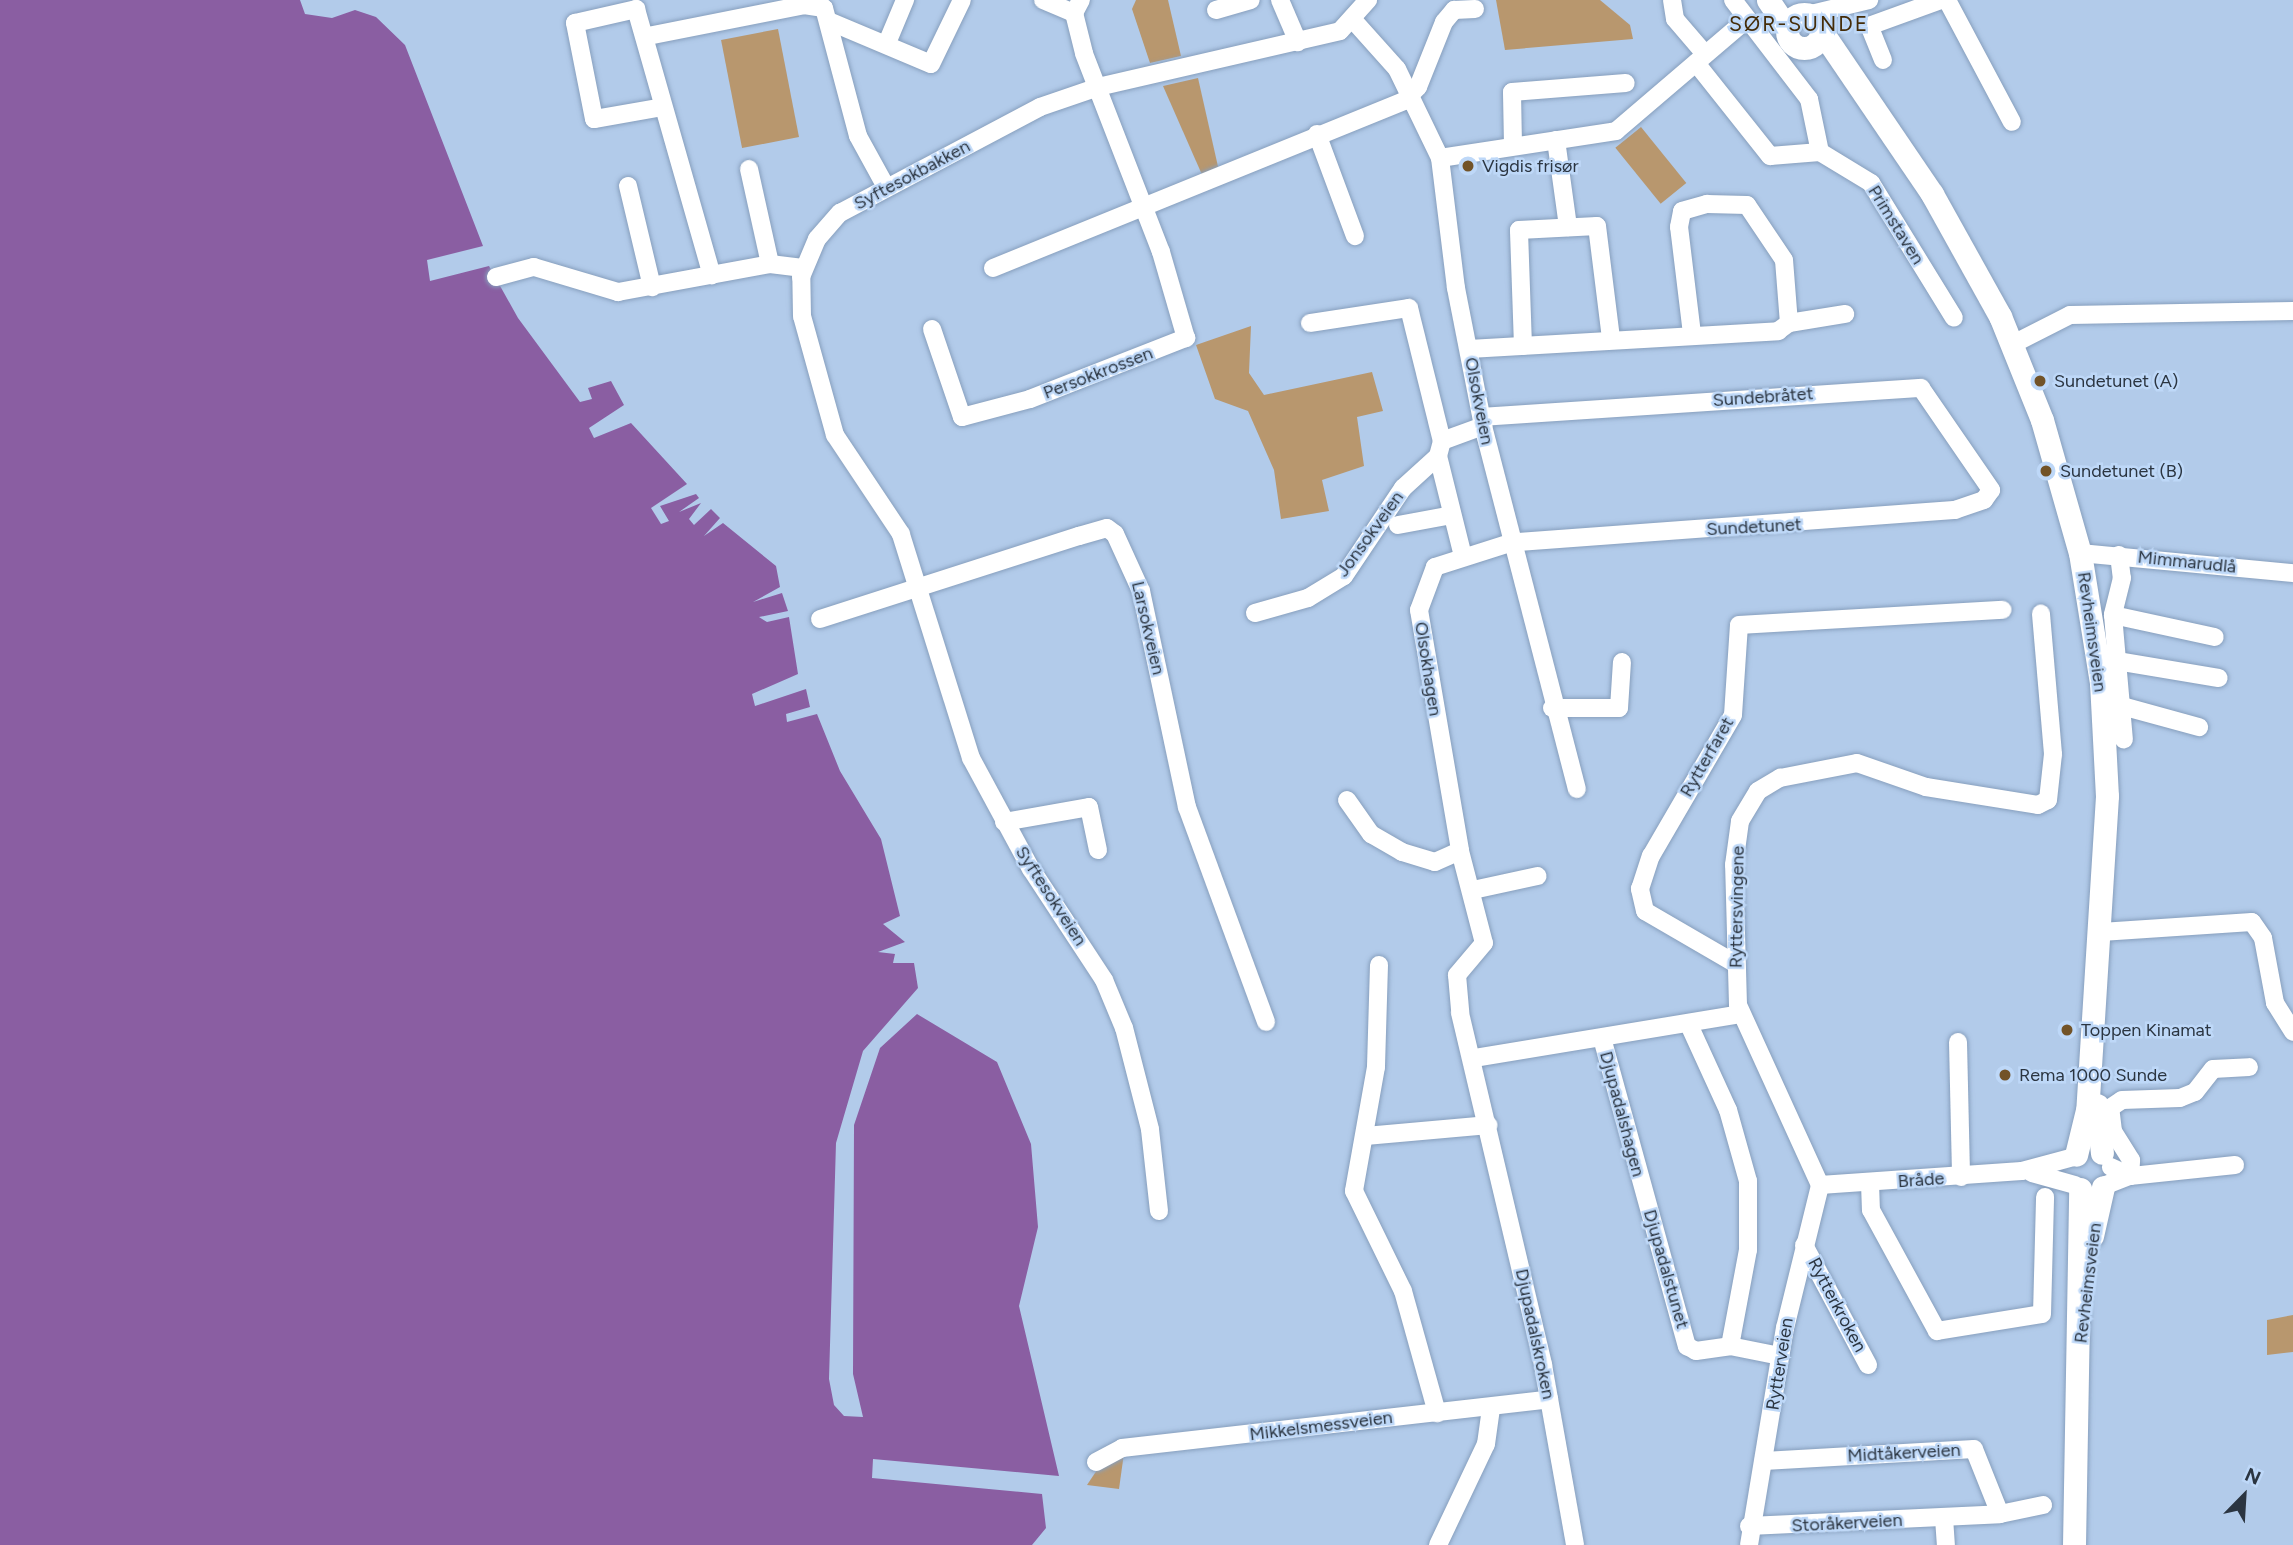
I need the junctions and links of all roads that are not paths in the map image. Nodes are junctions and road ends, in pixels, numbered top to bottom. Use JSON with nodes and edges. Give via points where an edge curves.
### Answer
{"nodes":[{"id":1,"x":905,"y":0,"type":"edge"},
{"id":2,"x":962,"y":0,"type":"edge"},
{"id":3,"x":1043,"y":0,"type":"edge"},
{"id":4,"x":1251,"y":0,"type":"edge"},
{"id":5,"x":1280,"y":0,"type":"edge"},
{"id":6,"x":1368,"y":0,"type":"edge"},
{"id":7,"x":1672,"y":0,"type":"edge"},
{"id":8,"x":1733,"y":0,"type":"edge"},
{"id":9,"x":1768,"y":0,"type":"edge"},
{"id":10,"x":1941,"y":0,"type":"edge"},
{"id":11,"x":1947,"y":0,"type":"edge"},
{"id":12,"x":1864,"y":1,"type":"edge"},
{"id":13,"x":1077,"y":7,"type":"edge"},
{"id":14,"x":734,"y":8,"type":"edge"},
{"id":15,"x":1475,"y":9,"type":"dead end"},
{"id":16,"x":1216,"y":10,"type":"dead end"},
{"id":17,"x":1354,"y":21,"type":"junction"},
{"id":18,"x":831,"y":22,"type":"junction"},
{"id":19,"x":1745,"y":22,"type":"junction"},
{"id":20,"x":1805,"y":24,"type":"edge"},
{"id":21,"x":648,"y":36,"type":"junction"},
{"id":22,"x":1298,"y":42,"type":"junction"},
{"id":23,"x":887,"y":43,"type":"junction"},
{"id":24,"x":1701,"y":58,"type":"junction"},
{"id":25,"x":1883,"y":60,"type":"dead end"},
{"id":26,"x":1626,"y":83,"type":"dead end"},
{"id":27,"x":1098,"y":87,"type":"junction"},
{"id":28,"x":1409,"y":93,"type":"junction"},
{"id":29,"x":663,"y":107,"type":"junction"},
{"id":30,"x":2012,"y":122,"type":"dead end"},
{"id":31,"x":1317,"y":135,"type":"junction"},
{"id":32,"x":1556,"y":140,"type":"junction"},
{"id":33,"x":1513,"y":145,"type":"junction"},
{"id":34,"x":1820,"y":152,"type":"junction"},
{"id":35,"x":1440,"y":158,"type":"junction"},
{"id":36,"x":749,"y":169,"type":"dead end"},
{"id":37,"x":628,"y":186,"type":"dead end"},
{"id":38,"x":886,"y":187,"type":"junction"},
{"id":39,"x":1145,"y":205,"type":"junction"},
{"id":40,"x":1568,"y":227,"type":"junction"},
{"id":41,"x":1355,"y":236,"type":"dead end"},
{"id":42,"x":770,"y":264,"type":"junction"},
{"id":43,"x":803,"y":268,"type":"junction"},
{"id":44,"x":993,"y":268,"type":"dead end"},
{"id":45,"x":712,"y":275,"type":"junction"},
{"id":46,"x":496,"y":277,"type":"dead end"},
{"id":47,"x":652,"y":287,"type":"junction"},
{"id":48,"x":2293,"y":311,"type":"edge"},
{"id":49,"x":1845,"y":314,"type":"dead end"},
{"id":50,"x":1954,"y":318,"type":"dead end"},
{"id":51,"x":1310,"y":323,"type":"dead end"},
{"id":52,"x":1788,"y":323,"type":"junction"},
{"id":53,"x":932,"y":329,"type":"dead end"},
{"id":54,"x":1692,"y":334,"type":"junction"},
{"id":55,"x":1611,"y":339,"type":"junction"},
{"id":56,"x":2013,"y":344,"type":"junction"},
{"id":57,"x":1523,"y":346,"type":"junction"},
{"id":58,"x":1469,"y":349,"type":"junction"},
{"id":59,"x":1482,"y":421,"type":"junction"},
{"id":60,"x":1440,"y":448,"type":"junction"},
{"id":61,"x":1991,"y":490,"type":"joint"},
{"id":62,"x":1452,"y":514,"type":"junction"},
{"id":63,"x":1398,"y":525,"type":"dead end"},
{"id":64,"x":1510,"y":542,"type":"junction"},
{"id":65,"x":2080,"y":553,"type":"junction"},
{"id":66,"x":2119,"y":555,"type":"junction"},
{"id":67,"x":1463,"y":556,"type":"junction"},
{"id":68,"x":2293,"y":573,"type":"edge"},
{"id":69,"x":915,"y":588,"type":"junction"},
{"id":70,"x":2003,"y":610,"type":"dead end"},
{"id":71,"x":1255,"y":613,"type":"dead end"},
{"id":72,"x":2041,"y":614,"type":"dead end"},
{"id":73,"x":2113,"y":615,"type":"junction"},
{"id":74,"x":820,"y":619,"type":"dead end"},
{"id":75,"x":2216,"y":637,"type":"dead end"},
{"id":76,"x":1623,"y":662,"type":"dead end"},
{"id":77,"x":2117,"y":662,"type":"junction"},
{"id":78,"x":2219,"y":678,"type":"dead end"},
{"id":79,"x":2122,"y":706,"type":"junction"},
{"id":80,"x":1552,"y":708,"type":"junction"},
{"id":81,"x":2199,"y":727,"type":"dead end"},
{"id":82,"x":2124,"y":740,"type":"dead end"},
{"id":83,"x":1577,"y":789,"type":"dead end"},
{"id":84,"x":1347,"y":800,"type":"dead end"},
{"id":85,"x":1004,"y":822,"type":"junction"},
{"id":86,"x":1098,"y":850,"type":"dead end"},
{"id":87,"x":1460,"y":851,"type":"junction"},
{"id":88,"x":1538,"y":876,"type":"dead end"},
{"id":89,"x":1473,"y":890,"type":"junction"},
{"id":90,"x":1482,"y":927,"type":"joint"},
{"id":91,"x":2101,"y":938,"type":"junction"},
{"id":92,"x":1736,"y":964,"type":"junction"},
{"id":93,"x":1379,"y":965,"type":"dead end"},
{"id":94,"x":1741,"y":1014,"type":"junction"},
{"id":95,"x":1266,"y":1022,"type":"dead end"},
{"id":96,"x":1689,"y":1025,"type":"junction"},
{"id":97,"x":2293,"y":1032,"type":"edge"},
{"id":98,"x":1602,"y":1038,"type":"junction"},
{"id":99,"x":1958,"y":1042,"type":"dead end"},
{"id":100,"x":1475,"y":1058,"type":"junction"},
{"id":101,"x":2249,"y":1067,"type":"dead end"},
{"id":102,"x":1489,"y":1125,"type":"junction"},
{"id":103,"x":1366,"y":1136,"type":"junction"},
{"id":104,"x":2075,"y":1156,"type":"junction"},
{"id":105,"x":2235,"y":1165,"type":"dead end"},
{"id":106,"x":2022,"y":1171,"type":"junction"},
{"id":107,"x":2111,"y":1174,"type":"junction"},
{"id":108,"x":1961,"y":1177,"type":"junction"},
{"id":109,"x":1870,"y":1183,"type":"junction"},
{"id":110,"x":1820,"y":1185,"type":"junction"},
{"id":111,"x":2078,"y":1187,"type":"junction"},
{"id":112,"x":1643,"y":1190,"type":"joint"},
{"id":113,"x":2045,"y":1197,"type":"dead end"},
{"id":114,"x":1158,"y":1211,"type":"dead end"},
{"id":115,"x":1804,"y":1245,"type":"junction"},
{"id":116,"x":1730,"y":1346,"type":"junction"},
{"id":117,"x":1780,"y":1356,"type":"junction"},
{"id":118,"x":1868,"y":1365,"type":"dead end"},
{"id":119,"x":2077,"y":1379,"type":"junction"},
{"id":120,"x":1549,"y":1399,"type":"junction"},
{"id":121,"x":1491,"y":1409,"type":"junction"},
{"id":122,"x":1437,"y":1413,"type":"junction"},
{"id":123,"x":1764,"y":1461,"type":"junction"},
{"id":124,"x":1096,"y":1462,"type":"dead end"},
{"id":125,"x":2043,"y":1504,"type":"dead end"},
{"id":126,"x":2000,"y":1514,"type":"junction"},
{"id":127,"x":1944,"y":1518,"type":"junction"},
{"id":128,"x":1749,"y":1526,"type":"junction"},
{"id":129,"x":1438,"y":1545,"type":"edge"},
{"id":130,"x":1575,"y":1545,"type":"edge"},
{"id":131,"x":1749,"y":1545,"type":"edge"},
{"id":132,"x":1946,"y":1545,"type":"edge"},
{"id":133,"x":2074,"y":1545,"type":"edge"}],
"edges":[{"from":1,"to":23,"type":"street"},
{"from":2,"to":23,"type":"street","via":[[931,64]]},
{"from":3,"to":13,"type":"street"},
{"from":4,"to":16,"type":"street"},
{"from":5,"to":22,"type":"street"},
{"from":6,"to":17,"type":"street"},
{"from":7,"to":24,"type":"street","via":[[1675,19]]},
{"from":8,"to":19,"type":"street"},
{"from":9,"to":20,"type":"main road","name":"Revheimsveien"},
{"from":10,"to":25,"type":"street","via":[[1871,24],[1868,32]]},
{"from":11,"to":30,"type":"street"},
{"from":12,"to":20,"type":"street"},
{"from":13,"to":27,"type":"street","name":"Persokkrossen"},
{"from":14,"to":18,"type":"street","via":[[816,5]]},
{"from":14,"to":21,"type":"street"},
{"from":15,"to":28,"type":"street","via":[[1454,10],[1437,21],[1418,87]]},
{"from":17,"to":22,"type":"street","name":"Syftesokbakken","via":[[1340,32]]},
{"from":17,"to":28,"type":"street","name":"Olsokveien","via":[[1397,69]]},
{"from":18,"to":23,"type":"street"},
{"from":18,"to":38,"type":"street","via":[[858,136]]},
{"from":19,"to":24,"type":"street"},
{"from":19,"to":34,"type":"street","via":[[1809,99]]},
{"from":20,"to":56,"type":"main road","name":"Revheimsveien","via":[[1932,194]]},
{"from":21,"to":29,"type":"street"},
{"from":21,"to":29,"type":"street","via":[[636,9],[575,23],[594,119]]},
{"from":22,"to":27,"type":"street","name":"Syftesokbakken"},
{"from":24,"to":32,"type":"street","via":[[1611,132]]},
{"from":24,"to":34,"type":"street","via":[[1770,156]]},
{"from":26,"to":33,"type":"street","via":[[1512,92]]},
{"from":27,"to":38,"type":"street","name":"Syftesokbakken","via":[[1041,107]]},
{"from":27,"to":39,"type":"street","name":"Persokkrossen"},
{"from":28,"to":31,"type":"street"},
{"from":28,"to":35,"type":"street","name":"Olsokveien"},
{"from":29,"to":45,"type":"street"},
{"from":31,"to":39,"type":"street"},
{"from":31,"to":41,"type":"street"},
{"from":32,"to":33,"type":"street"},
{"from":32,"to":40,"type":"street"},
{"from":33,"to":35,"type":"street"},
{"from":34,"to":50,"type":"street","name":"Primstaven","via":[[1871,183]]},
{"from":35,"to":58,"type":"street","name":"Olsokveien"},
{"from":36,"to":42,"type":"street"},
{"from":37,"to":47,"type":"street"},
{"from":38,"to":43,"type":"street","name":"Syftesokbakken","via":[[831,221]]},
{"from":39,"to":44,"type":"street"},
{"from":39,"to":53,"type":"street","name":"Persokkrossen","via":[[1183,319],[1186,338],[1175,345],[1030,399],[962,417]]},
{"from":40,"to":55,"type":"street","via":[[1597,226]]},
{"from":40,"to":57,"type":"street","via":[[1517,234]]},
{"from":42,"to":43,"type":"street"},
{"from":42,"to":45,"type":"street"},
{"from":43,"to":69,"type":"street","name":"Syftesokbakken","via":[[802,316],[835,435],[890,513]]},
{"from":45,"to":47,"type":"street"},
{"from":46,"to":47,"type":"street","via":[[534,267],[618,292]]},
{"from":48,"to":56,"type":"street","via":[[2070,315]]},
{"from":49,"to":52,"type":"street"},
{"from":51,"to":60,"type":"street","via":[[1410,309]]},
{"from":52,"to":54,"type":"street","via":[[1778,331]]},
{"from":52,"to":54,"type":"street","via":[[1784,260],[1747,205],[1707,204],[1682,211],[1679,227]]},
{"from":54,"to":55,"type":"street"},
{"from":55,"to":57,"type":"street"},
{"from":56,"to":65,"type":"main road","name":"Revheimsveien","via":[[2055,459]]},
{"from":57,"to":58,"type":"street"},
{"from":58,"to":59,"type":"street","name":"Olsokveien"},
{"from":59,"to":60,"type":"street","name":"Jonsokveien"},
{"from":59,"to":61,"type":"street","name":"Sundebråtet","via":[[1921,388]]},
{"from":59,"to":64,"type":"street","name":"Olsokveien"},
{"from":60,"to":62,"type":"street"},
{"from":60,"to":71,"type":"street","name":"Jonsokveien","via":[[1403,488],[1344,576],[1316,595]]},
{"from":61,"to":64,"type":"street","name":"Sundetunet","via":[[1979,503],[1955,510]]},
{"from":62,"to":63,"type":"street","name":"Jonsokveien"},
{"from":62,"to":67,"type":"street"},
{"from":64,"to":67,"type":"street","name":"Olsokhagen"},
{"from":64,"to":80,"type":"street","name":"Olsokveien","via":[[1519,551]]},
{"from":65,"to":66,"type":"street","name":"Mimmarudlå"},
{"from":65,"to":91,"type":"main road","name":"Revheimsveien","via":[[2104,712]]},
{"from":66,"to":68,"type":"street","name":"Mimmarudlå"},
{"from":66,"to":73,"type":"street","name":"Revheimsveien","via":[[2122,578]]},
{"from":67,"to":87,"type":"street","name":"Olsokhagen","via":[[1435,567],[1419,610]]},
{"from":69,"to":74,"type":"street","name":"Larsokveien"},
{"from":69,"to":85,"type":"street","name":"Syftesokveien","via":[[971,758]]},
{"from":69,"to":95,"type":"street","name":"Larsokveien","via":[[1107,528],[1122,542],[1141,591],[1187,807]]},
{"from":70,"to":92,"type":"street","name":"Rytterfaret","via":[[1739,625],[1733,715],[1651,856],[1640,889],[1645,911]]},
{"from":72,"to":92,"type":"street","name":"Ryttersvingene","via":[[2050,633],[2053,754],[2048,800],[2038,804],[1926,787],[1857,763],[1780,778],[1758,791],[1740,821],[1734,865]]},
{"from":73,"to":75,"type":"street"},
{"from":73,"to":77,"type":"street","name":"Revheimsveien"},
{"from":76,"to":80,"type":"street","via":[[1619,708]]},
{"from":77,"to":78,"type":"street"},
{"from":77,"to":79,"type":"street","name":"Revheimsveien"},
{"from":79,"to":81,"type":"street"},
{"from":79,"to":82,"type":"street","name":"Revheimsveien"},
{"from":80,"to":83,"type":"street","name":"Olsokveien"},
{"from":84,"to":87,"type":"street","via":[[1371,834],[1402,852],[1435,862]]},
{"from":85,"to":86,"type":"street","via":[[1089,807]]},
{"from":85,"to":114,"type":"street","name":"Syftesokveien","via":[[1087,952],[1124,1028],[1150,1129]]},
{"from":87,"to":89,"type":"street","name":"Olsokhagen"},
{"from":88,"to":89,"type":"street"},
{"from":89,"to":90,"type":"street","name":"Olsokhagen"},
{"from":90,"to":100,"type":"street","name":"Djupadalskroken","via":[[1484,943],[1457,975]]},
{"from":91,"to":97,"type":"street","via":[[2252,922],[2263,938],[2275,1003]]},
{"from":91,"to":104,"type":"main road","name":"Revheimsveien","via":[[2087,1110]]},
{"from":91,"to":107,"type":"main road","name":"Revheimsveien","via":[[2096,1120]]},
{"from":92,"to":94,"type":"street","name":"Ryttersvingene"},
{"from":93,"to":103,"type":"street"},
{"from":94,"to":96,"type":"street"},
{"from":94,"to":110,"type":"street","name":"Ryttersvingene"},
{"from":96,"to":98,"type":"street"},
{"from":96,"to":116,"type":"street","via":[[1728,1110],[1748,1181],[1748,1250]]},
{"from":98,"to":100,"type":"street"},
{"from":98,"to":112,"type":"street","name":"Djupadalshagen"},
{"from":99,"to":108,"type":"street"},
{"from":100,"to":102,"type":"street","name":"Djupadalskroken"},
{"from":101,"to":107,"type":"street","name":"Revheimsveien","via":[[2213,1069],[2195,1092],[2122,1100],[2110,1108],[2113,1131],[2131,1160]]},
{"from":102,"to":103,"type":"street"},
{"from":102,"to":120,"type":"street","name":"Djupadalskroken"},
{"from":103,"to":122,"type":"street","via":[[1356,1203],[1403,1291]]},
{"from":104,"to":106,"type":"street","name":"Bråde"},
{"from":104,"to":107,"type":"main road"},
{"from":104,"to":111,"type":"main road","name":"Revheimsveien","via":[[2070,1174]]},
{"from":105,"to":107,"type":"street"},
{"from":106,"to":108,"type":"street","name":"Bråde"},
{"from":106,"to":111,"type":"street","name":"Bråde"},
{"from":107,"to":111,"type":"main road"},
{"from":107,"to":119,"type":"main road","name":"Revheimsveien"},
{"from":108,"to":109,"type":"street","name":"Bråde"},
{"from":109,"to":110,"type":"street","name":"Bråde"},
{"from":109,"to":113,"type":"street","via":[[1871,1210],[1937,1331],[2042,1314]]},
{"from":110,"to":115,"type":"street","name":"Rytterveien"},
{"from":111,"to":119,"type":"main road","name":"Revheimsveien"},
{"from":112,"to":116,"type":"street","name":"Djupadalstunet","via":[[1687,1346],[1696,1351]]},
{"from":115,"to":117,"type":"street","name":"Rytterveien"},
{"from":115,"to":118,"type":"street","name":"Rytterkroken"},
{"from":116,"to":117,"type":"street","name":"Djupadalstunet"},
{"from":117,"to":123,"type":"street","name":"Rytterveien"},
{"from":119,"to":133,"type":"main road","name":"Revheimsveien"},
{"from":120,"to":121,"type":"street","name":"Mikkelsmessveien"},
{"from":120,"to":130,"type":"street","name":"Djupadalskroken"},
{"from":121,"to":122,"type":"street","name":"Mikkelsmessveien"},
{"from":121,"to":129,"type":"street","via":[[1486,1444]]},
{"from":122,"to":124,"type":"street","name":"Mikkelsmessveien","via":[[1122,1448]]},
{"from":123,"to":126,"type":"street","name":"Midtåkerveien","via":[[1975,1449]]},
{"from":123,"to":128,"type":"street","name":"Rytterveien"},
{"from":125,"to":126,"type":"street","name":"Storåkerveien"},
{"from":126,"to":127,"type":"street","name":"Storåkerveien"},
{"from":127,"to":128,"type":"street","name":"Storåkerveien"},
{"from":127,"to":132,"type":"street"},
{"from":128,"to":131,"type":"street","name":"Rytterveien"}]}
